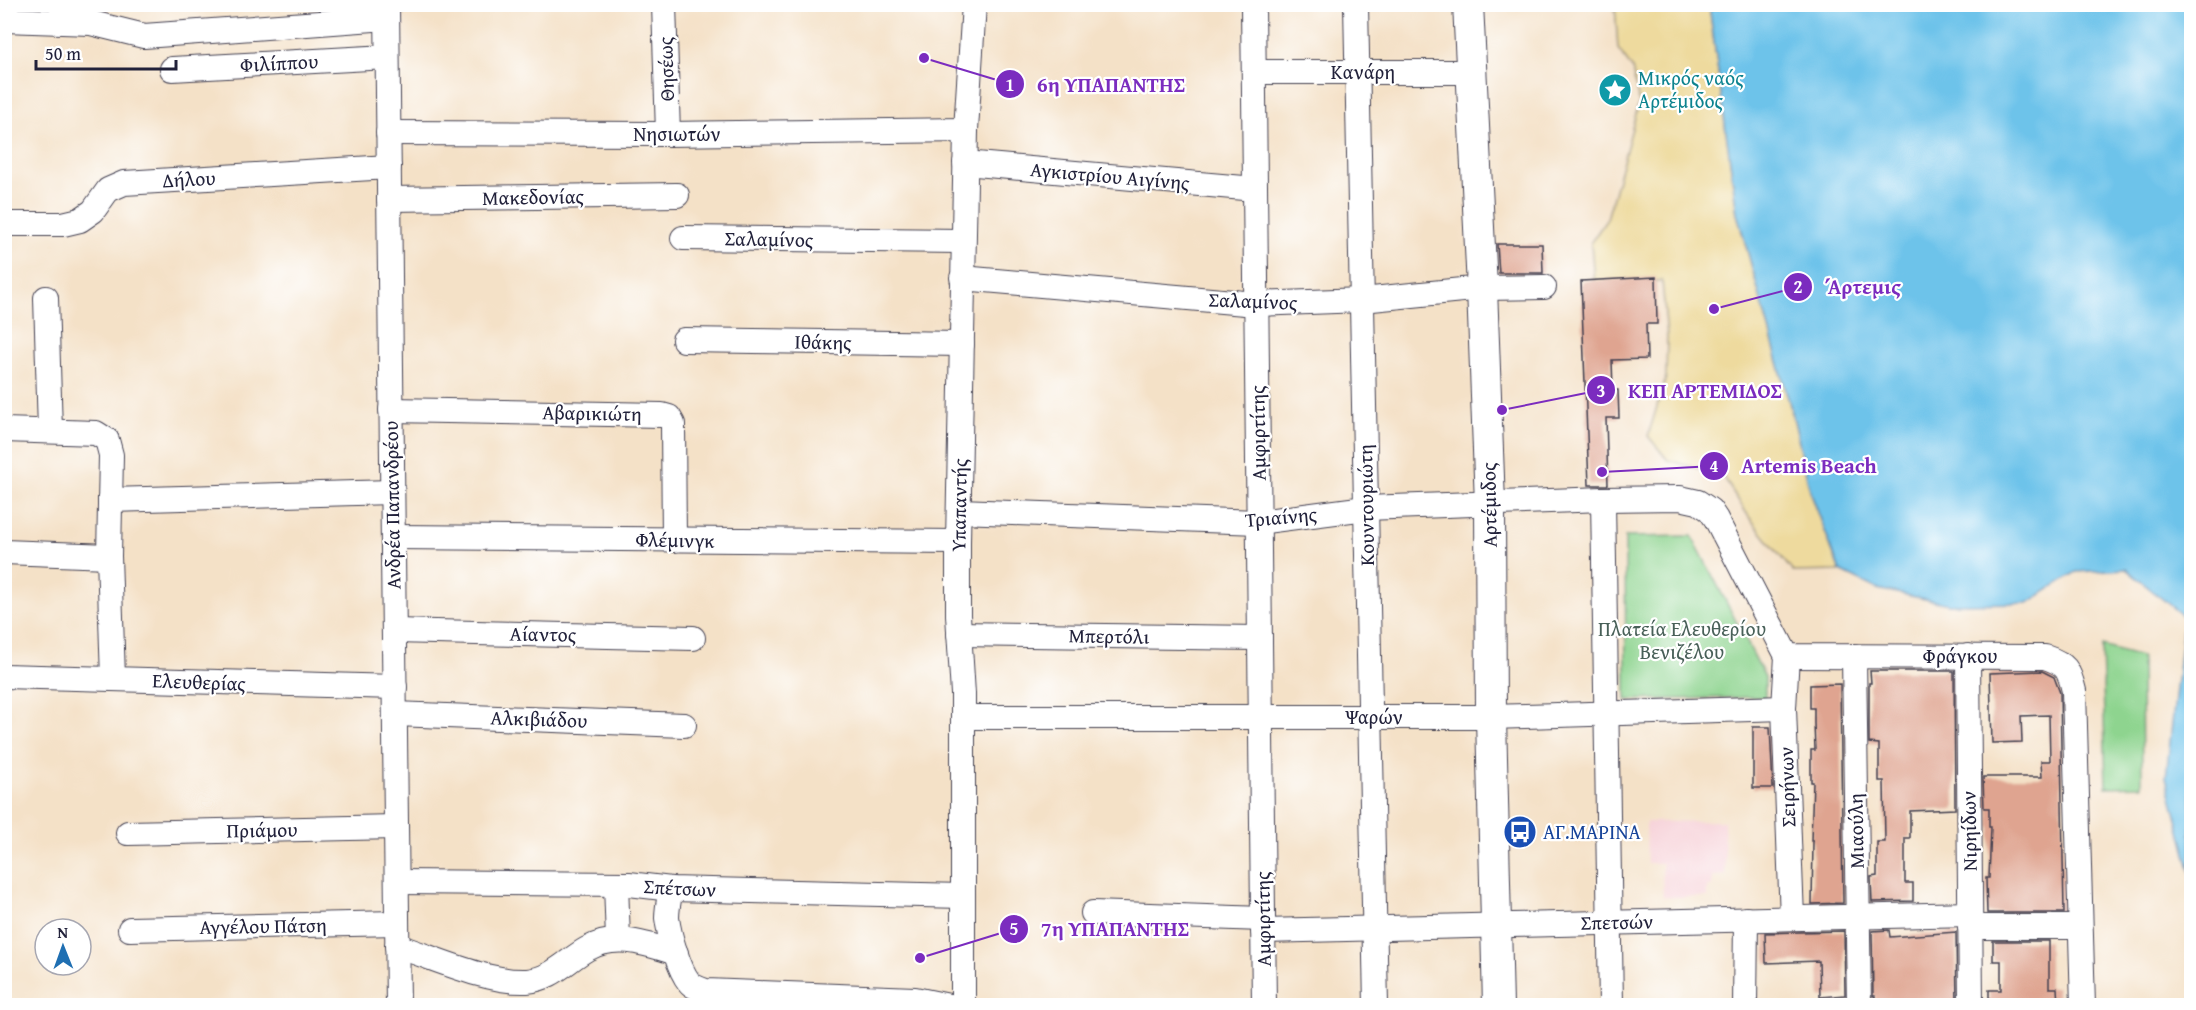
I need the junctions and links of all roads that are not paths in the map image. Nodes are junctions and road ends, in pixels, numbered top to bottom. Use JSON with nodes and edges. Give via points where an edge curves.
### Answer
{"nodes":[{"id":1,"x":664,"y":4,"type":"edge"},
{"id":2,"x":974,"y":4,"type":"edge"},
{"id":3,"x":1253,"y":4,"type":"edge"},
{"id":4,"x":1356,"y":4,"type":"edge"},
{"id":5,"x":1467,"y":4,"type":"edge"},
{"id":6,"x":387,"y":11,"type":"edge"},
{"id":7,"x":4,"y":20,"type":"edge"},
{"id":8,"x":387,"y":57,"type":"junction"},
{"id":9,"x":172,"y":69,"type":"dead end"},
{"id":10,"x":1254,"y":72,"type":"junction"},
{"id":11,"x":1472,"y":72,"type":"junction"},
{"id":12,"x":1357,"y":73,"type":"junction"},
{"id":13,"x":966,"y":130,"type":"junction"},
{"id":14,"x":388,"y":133,"type":"junction"},
{"id":15,"x":668,"y":134,"type":"junction"},
{"id":16,"x":965,"y":163,"type":"junction"},
{"id":17,"x":389,"y":167,"type":"junction"},
{"id":18,"x":1255,"y":189,"type":"junction"},
{"id":19,"x":677,"y":195,"type":"dead end"},
{"id":20,"x":389,"y":199,"type":"junction"},
{"id":21,"x":4,"y":224,"type":"edge"},
{"id":22,"x":683,"y":238,"type":"dead end"},
{"id":23,"x":963,"y":241,"type":"junction"},
{"id":24,"x":962,"y":278,"type":"junction"},
{"id":25,"x":1544,"y":287,"type":"dead end"},
{"id":26,"x":1482,"y":288,"type":"junction"},
{"id":27,"x":46,"y":298,"type":"dead end"},
{"id":28,"x":1362,"y":300,"type":"junction"},
{"id":29,"x":1256,"y":304,"type":"junction"},
{"id":30,"x":684,"y":340,"type":"dead end"},
{"id":31,"x":962,"y":344,"type":"junction"},
{"id":32,"x":391,"y":410,"type":"junction"},
{"id":33,"x":4,"y":430,"type":"edge"},
{"id":34,"x":50,"y":431,"type":"junction"},
{"id":35,"x":392,"y":492,"type":"junction"},
{"id":36,"x":1603,"y":499,"type":"junction"},
{"id":37,"x":110,"y":500,"type":"junction"},
{"id":38,"x":1490,"y":504,"type":"junction"},
{"id":39,"x":1366,"y":508,"type":"junction"},
{"id":40,"x":960,"y":511,"type":"junction"},
{"id":41,"x":1258,"y":522,"type":"junction"},
{"id":42,"x":393,"y":537,"type":"junction"},
{"id":43,"x":674,"y":540,"type":"junction"},
{"id":44,"x":958,"y":542,"type":"junction"},
{"id":45,"x":4,"y":552,"type":"edge"},
{"id":46,"x":109,"y":556,"type":"junction"},
{"id":47,"x":394,"y":631,"type":"junction"},
{"id":48,"x":959,"y":634,"type":"junction"},
{"id":49,"x":693,"y":638,"type":"dead end"},
{"id":50,"x":1260,"y":638,"type":"junction"},
{"id":51,"x":1787,"y":656,"type":"junction"},
{"id":52,"x":1854,"y":656,"type":"junction"},
{"id":53,"x":1968,"y":656,"type":"junction"},
{"id":54,"x":4,"y":676,"type":"edge"},
{"id":55,"x":113,"y":680,"type":"junction"},
{"id":56,"x":394,"y":687,"type":"junction"},
{"id":57,"x":1784,"y":708,"type":"junction"},
{"id":58,"x":1606,"y":712,"type":"junction"},
{"id":59,"x":395,"y":714,"type":"junction"},
{"id":60,"x":963,"y":717,"type":"junction"},
{"id":61,"x":1370,"y":717,"type":"junction"},
{"id":62,"x":1491,"y":717,"type":"junction"},
{"id":63,"x":1261,"y":718,"type":"junction"},
{"id":64,"x":684,"y":725,"type":"dead end"},
{"id":65,"x":396,"y":827,"type":"junction"},
{"id":66,"x":128,"y":833,"type":"dead end"},
{"id":67,"x":397,"y":882,"type":"junction"},
{"id":68,"x":616,"y":884,"type":"junction"},
{"id":69,"x":671,"y":889,"type":"junction"},
{"id":70,"x":963,"y":896,"type":"junction"},
{"id":71,"x":1094,"y":914,"type":"dead end"},
{"id":72,"x":1858,"y":917,"type":"junction"},
{"id":73,"x":1792,"y":918,"type":"junction"},
{"id":74,"x":1746,"y":919,"type":"junction"},
{"id":75,"x":1970,"y":921,"type":"junction"},
{"id":76,"x":1609,"y":922,"type":"junction"},
{"id":77,"x":1263,"y":925,"type":"junction"},
{"id":78,"x":1496,"y":925,"type":"junction"},
{"id":79,"x":2080,"y":927,"type":"junction"},
{"id":80,"x":1375,"y":928,"type":"junction"},
{"id":81,"x":130,"y":929,"type":"dead end"},
{"id":82,"x":397,"y":935,"type":"junction"},
{"id":83,"x":618,"y":940,"type":"junction"},
{"id":84,"x":676,"y":952,"type":"junction"},
{"id":85,"x":398,"y":1005,"type":"edge"},
{"id":86,"x":949,"y":1005,"type":"edge"},
{"id":87,"x":963,"y":1005,"type":"edge"},
{"id":88,"x":1264,"y":1005,"type":"edge"},
{"id":89,"x":1376,"y":1005,"type":"edge"},
{"id":90,"x":1498,"y":1005,"type":"edge"},
{"id":91,"x":1611,"y":1005,"type":"edge"},
{"id":92,"x":1745,"y":1005,"type":"edge"},
{"id":93,"x":1859,"y":1005,"type":"edge"},
{"id":94,"x":1971,"y":1005,"type":"edge"},
{"id":95,"x":2083,"y":1005,"type":"edge"}],
"edges":[{"from":1,"to":15,"type":"street","name":"Θησέως"},
{"from":2,"to":13,"type":"street","name":"Υπαπαντής"},
{"from":3,"to":10,"type":"street","name":"Αμφιρτίτης"},
{"from":4,"to":12,"type":"street","name":"Κουντουριώτη"},
{"from":5,"to":11,"type":"main road","name":"Αρτέμιδος"},
{"from":6,"to":7,"type":"street","via":[[146,36],[91,23]]},
{"from":6,"to":8,"type":"street","name":"Ανδρέα Παπανδρέου"},
{"from":8,"to":9,"type":"street","name":"Φιλίππου"},
{"from":8,"to":14,"type":"street","name":"Ανδρέα Παπανδρέου"},
{"from":10,"to":12,"type":"street","name":"Κανάρη"},
{"from":10,"to":18,"type":"street","name":"Αμφιρτίτης"},
{"from":11,"to":12,"type":"street","name":"Κανάρη"},
{"from":11,"to":26,"type":"main road","name":"Αρτέμιδος"},
{"from":12,"to":28,"type":"street","name":"Κουντουριώτη"},
{"from":13,"to":15,"type":"street","name":"Νησιωτών"},
{"from":13,"to":16,"type":"street","name":"Υπαπαντής"},
{"from":14,"to":15,"type":"street","name":"Νησιωτών"},
{"from":14,"to":17,"type":"street","name":"Ανδρέα Παπανδρέου"},
{"from":16,"to":18,"type":"street","name":"Αγκιστρίου Αιγίνης"},
{"from":16,"to":23,"type":"street","name":"Υπαπαντής"},
{"from":17,"to":20,"type":"street","name":"Ανδρέα Παπανδρέου"},
{"from":17,"to":21,"type":"street","name":"Δήλου","via":[[124,183],[108,190],[93,211],[80,220],[63,224]]},
{"from":18,"to":29,"type":"street","name":"Αμφιρτίτης"},
{"from":19,"to":20,"type":"street","name":"Μακεδονίας"},
{"from":20,"to":32,"type":"street","name":"Ανδρέα Παπανδρέου"},
{"from":22,"to":23,"type":"street","name":"Σαλαμίνος"},
{"from":23,"to":24,"type":"street","name":"Υπαπαντής"},
{"from":24,"to":29,"type":"street","name":"Σαλαμίνος"},
{"from":24,"to":31,"type":"street","name":"Υπαπαντής"},
{"from":25,"to":26,"type":"street","name":"Σαλαμίνος"},
{"from":26,"to":28,"type":"street","name":"Σαλαμίνος"},
{"from":26,"to":38,"type":"main road","name":"Αρτέμιδος"},
{"from":27,"to":34,"type":"street"},
{"from":28,"to":29,"type":"street","name":"Σαλαμίνος"},
{"from":28,"to":39,"type":"street","name":"Κουντουριώτη"},
{"from":29,"to":41,"type":"street","name":"Αμφιρτίτης"},
{"from":30,"to":31,"type":"street","name":"Ιθάκης"},
{"from":31,"to":40,"type":"street","name":"Υπαπαντής"},
{"from":32,"to":35,"type":"street","name":"Ανδρέα Παπανδρέου"},
{"from":32,"to":43,"type":"street","name":"Αβαρικιώτη","via":[[669,417],[673,424]]},
{"from":33,"to":34,"type":"street"},
{"from":34,"to":37,"type":"street","via":[[96,433],[106,440],[111,454]]},
{"from":35,"to":37,"type":"street"},
{"from":35,"to":42,"type":"street","name":"Ανδρέα Παπανδρέου"},
{"from":36,"to":38,"type":"street","name":"Τριαίνης"},
{"from":36,"to":51,"type":"street","via":[[1689,499],[1710,510]]},
{"from":36,"to":58,"type":"street"},
{"from":37,"to":46,"type":"street"},
{"from":38,"to":39,"type":"street","name":"Τριαίνης"},
{"from":38,"to":62,"type":"main road","name":"Αρτέμιδος"},
{"from":39,"to":41,"type":"street","name":"Τριαίνης"},
{"from":39,"to":61,"type":"street","name":"Κουντουριώτη"},
{"from":40,"to":41,"type":"street","name":"Τριαίνης"},
{"from":40,"to":44,"type":"street","name":"Υπαπαντής"},
{"from":41,"to":50,"type":"street","name":"Αμφιρτίτης"},
{"from":42,"to":43,"type":"street","name":"Φλέμινγκ"},
{"from":42,"to":47,"type":"street","name":"Ανδρέα Παπανδρέου"},
{"from":43,"to":44,"type":"street","name":"Φλέμινγκ"},
{"from":44,"to":48,"type":"street","name":"Υπαπαντής"},
{"from":45,"to":46,"type":"street"},
{"from":46,"to":55,"type":"street"},
{"from":47,"to":49,"type":"street","name":"Αίαντος"},
{"from":47,"to":56,"type":"street","name":"Ανδρέα Παπανδρέου"},
{"from":48,"to":50,"type":"street","name":"Μπερτόλι"},
{"from":48,"to":60,"type":"street","name":"Υπαπαντής"},
{"from":50,"to":63,"type":"street","name":"Αμφιρτίτης"},
{"from":51,"to":52,"type":"street","name":"Φράγκου"},
{"from":51,"to":57,"type":"street","name":"Σειρήνων"},
{"from":52,"to":53,"type":"street","name":"Φράγκου"},
{"from":52,"to":72,"type":"street","name":"Μιαούλη"},
{"from":53,"to":75,"type":"street","name":"Νιρηίδων"},
{"from":53,"to":79,"type":"street","name":"Φράγκου","via":[[2045,657],[2061,662],[2070,674],[2074,690]]},
{"from":54,"to":55,"type":"street","name":"Ελευθερίας"},
{"from":55,"to":56,"type":"street","name":"Ελευθερίας"},
{"from":56,"to":59,"type":"street","name":"Ανδρέα Παπανδρέου"},
{"from":57,"to":58,"type":"street","name":"Ψαρών"},
{"from":57,"to":73,"type":"street","name":"Σειρήνων"},
{"from":58,"to":62,"type":"street","name":"Ψαρών"},
{"from":58,"to":76,"type":"street"},
{"from":59,"to":64,"type":"street","name":"Αλκιβιάδου"},
{"from":59,"to":65,"type":"street","name":"Ανδρέα Παπανδρέου"},
{"from":60,"to":63,"type":"street","name":"Ψαρών"},
{"from":60,"to":70,"type":"street","name":"Υπαπαντής"},
{"from":61,"to":62,"type":"street","name":"Ψαρών"},
{"from":61,"to":63,"type":"street","name":"Ψαρών"},
{"from":61,"to":80,"type":"street","name":"Κουντουριώτη"},
{"from":62,"to":78,"type":"main road","name":"Αρτέμιδος"},
{"from":63,"to":77,"type":"street","name":"Αμφιρτίτης"},
{"from":65,"to":66,"type":"street","name":"Πριάμου"},
{"from":65,"to":67,"type":"street","name":"Ανδρέα Παπανδρέου"},
{"from":67,"to":68,"type":"street","name":"Σπέτσων"},
{"from":67,"to":82,"type":"street","name":"Ανδρέα Παπανδρέου"},
{"from":68,"to":69,"type":"street","name":"Σπέτσων"},
{"from":68,"to":83,"type":"street"},
{"from":69,"to":70,"type":"street","name":"Σπέτσων"},
{"from":69,"to":84,"type":"street","via":[[667,920]]},
{"from":70,"to":87,"type":"street","name":"Υπαπαντής"},
{"from":71,"to":77,"type":"street","name":"Σπετσών"},
{"from":72,"to":73,"type":"street","name":"Σπετσών"},
{"from":72,"to":75,"type":"street","name":"Σπετσών"},
{"from":72,"to":93,"type":"street","name":"Μιαούλη"},
{"from":73,"to":74,"type":"street","name":"Σπετσών"},
{"from":74,"to":76,"type":"street","name":"Σπετσών"},
{"from":74,"to":92,"type":"street"},
{"from":75,"to":79,"type":"street","name":"Σπετσών"},
{"from":75,"to":94,"type":"street","name":"Νιρηίδων"},
{"from":76,"to":78,"type":"street","name":"Σπετσών"},
{"from":76,"to":91,"type":"street"},
{"from":77,"to":80,"type":"street","name":"Σπετσών"},
{"from":77,"to":88,"type":"street","name":"Αμφιρτίτης"},
{"from":78,"to":80,"type":"street","name":"Σπετσών"},
{"from":78,"to":90,"type":"main road","name":"Αρτέμιδος"},
{"from":79,"to":95,"type":"street","name":"Φράγκου"},
{"from":80,"to":89,"type":"street","name":"Κουντουριώτη"},
{"from":81,"to":82,"type":"street","name":"Αγγέλου Πάτση"},
{"from":82,"to":83,"type":"street","name":"Αγγέλου Πάτση","via":[[482,974],[528,981],[564,967],[596,944]]},
{"from":82,"to":85,"type":"street","name":"Ανδρέα Παπανδρέου"},
{"from":83,"to":84,"type":"street","via":[[638,941]]},
{"from":84,"to":86,"type":"street","via":[[690,983],[706,992],[915,999]]}]}
